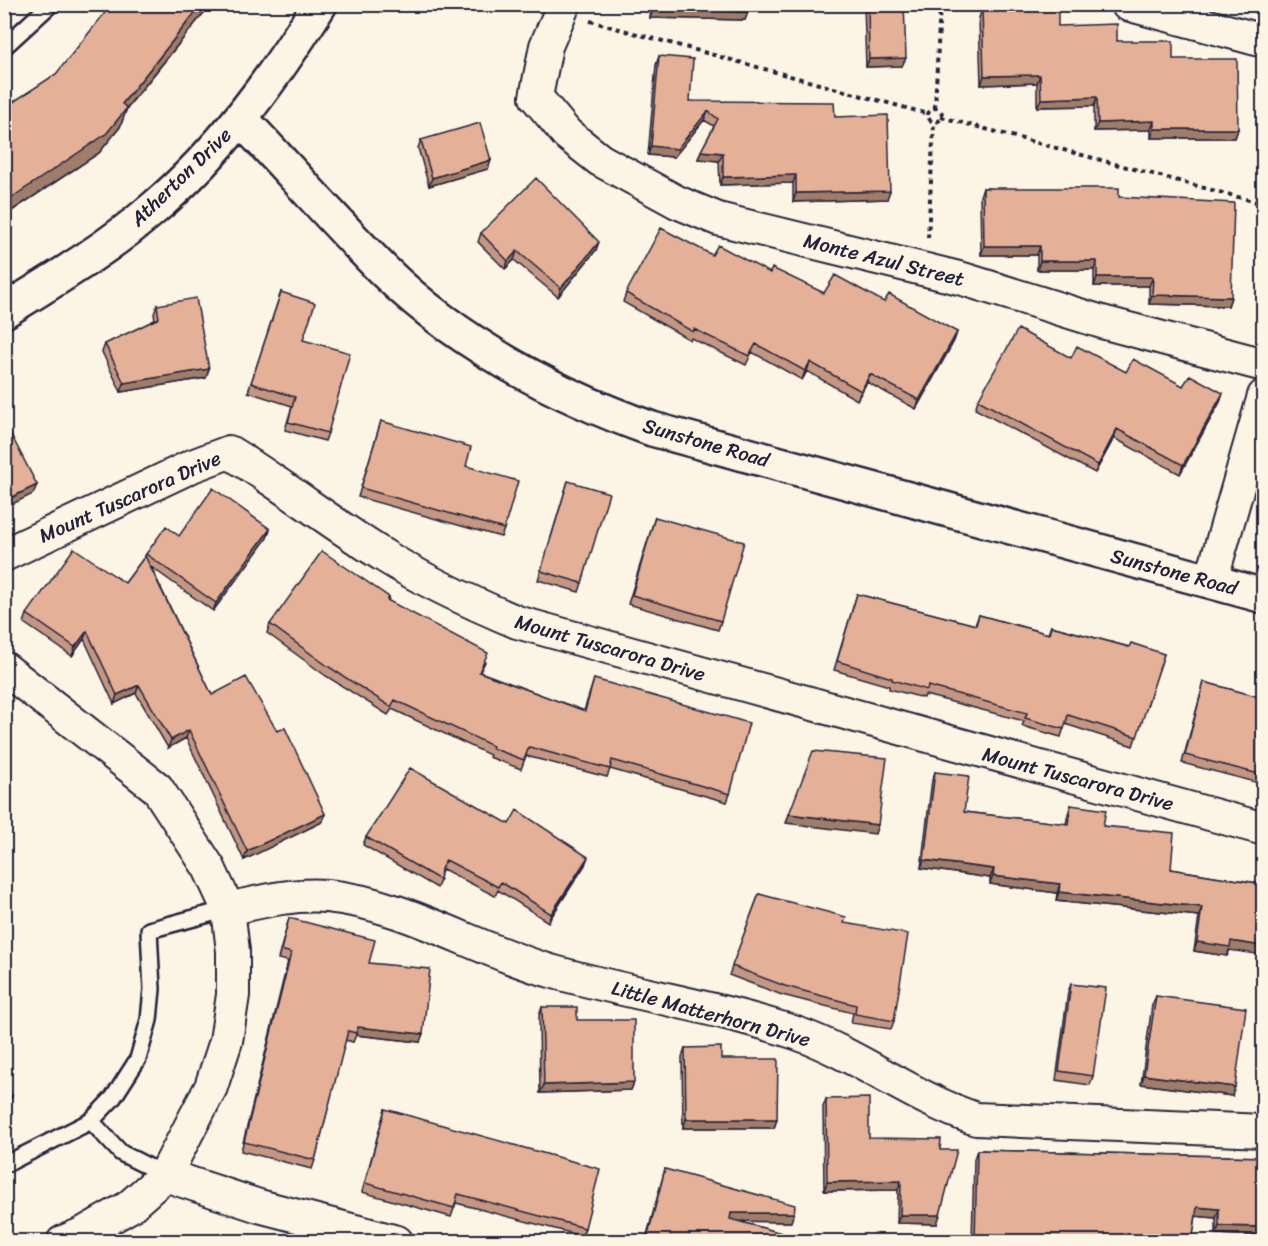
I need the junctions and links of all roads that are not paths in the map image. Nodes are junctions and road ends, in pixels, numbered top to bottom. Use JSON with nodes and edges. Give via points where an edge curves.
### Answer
{"nodes":[{"id":1,"x":51,"y":4,"type":"edge"},
{"id":2,"x":320,"y":4,"type":"edge"},
{"id":3,"x":1127,"y":4,"type":"edge"},
{"id":4,"x":563,"y":8,"type":"edge"},
{"id":5,"x":1263,"y":41,"type":"edge"},
{"id":6,"x":4,"y":47,"type":"edge"},
{"id":7,"x":241,"y":119,"type":"junction"},
{"id":8,"x":4,"y":311,"type":"edge"},
{"id":9,"x":1263,"y":365,"type":"edge"},
{"id":10,"x":1263,"y":396,"type":"edge"},
{"id":11,"x":4,"y":555,"type":"edge"},
{"id":12,"x":1211,"y":581,"type":"junction"},
{"id":13,"x":1263,"y":596,"type":"edge"},
{"id":14,"x":4,"y":668,"type":"edge"},
{"id":15,"x":1263,"y":829,"type":"edge"},
{"id":16,"x":228,"y":909,"type":"junction"},
{"id":17,"x":91,"y":1121,"type":"junction"},
{"id":18,"x":1263,"y":1131,"type":"edge"},
{"id":19,"x":4,"y":1165,"type":"edge"},
{"id":20,"x":165,"y":1175,"type":"junction"},
{"id":21,"x":63,"y":1242,"type":"edge"},
{"id":22,"x":397,"y":1242,"type":"edge"}],
"edges":[{"from":1,"to":6,"type":"lane"},
{"from":2,"to":7,"type":"street","name":"Atherton Drive"},
{"from":3,"to":5,"type":"street"},
{"from":4,"to":9,"type":"street","name":"Monte Azul Street","via":[[546,46],[536,97],[567,134],[600,160],[677,202],[718,219],[963,279],[1102,322]]},
{"from":7,"to":8,"type":"street","name":"Atherton Drive","via":[[155,208],[84,261]]},
{"from":7,"to":12,"type":"street","name":"Sunstone Road","via":[[412,295],[479,346],[545,386],[652,429]]},
{"from":10,"to":12,"type":"street"},
{"from":11,"to":15,"type":"street","name":"Mount Tuscarora Drive","via":[[229,452],[385,557],[449,593],[517,622]]},
{"from":12,"to":13,"type":"street","name":"Sunstone Road"},
{"from":14,"to":16,"type":"street","via":[[157,788],[209,868]]},
{"from":16,"to":17,"type":"lane","via":[[149,930],[152,988],[149,1020],[138,1059],[114,1098]]},
{"from":16,"to":18,"type":"street","name":"Little Matterhorn Drive","via":[[277,899],[324,896],[370,902],[553,972],[796,1034],[838,1051],[946,1109],[976,1119]]},
{"from":16,"to":20,"type":"street","via":[[233,995],[226,1041],[211,1087]]},
{"from":17,"to":19,"type":"lane"},
{"from":17,"to":20,"type":"lane","via":[[122,1153]]},
{"from":20,"to":21,"type":"street","via":[[129,1207]]},
{"from":20,"to":22,"type":"street","via":[[259,1206]]}]}
